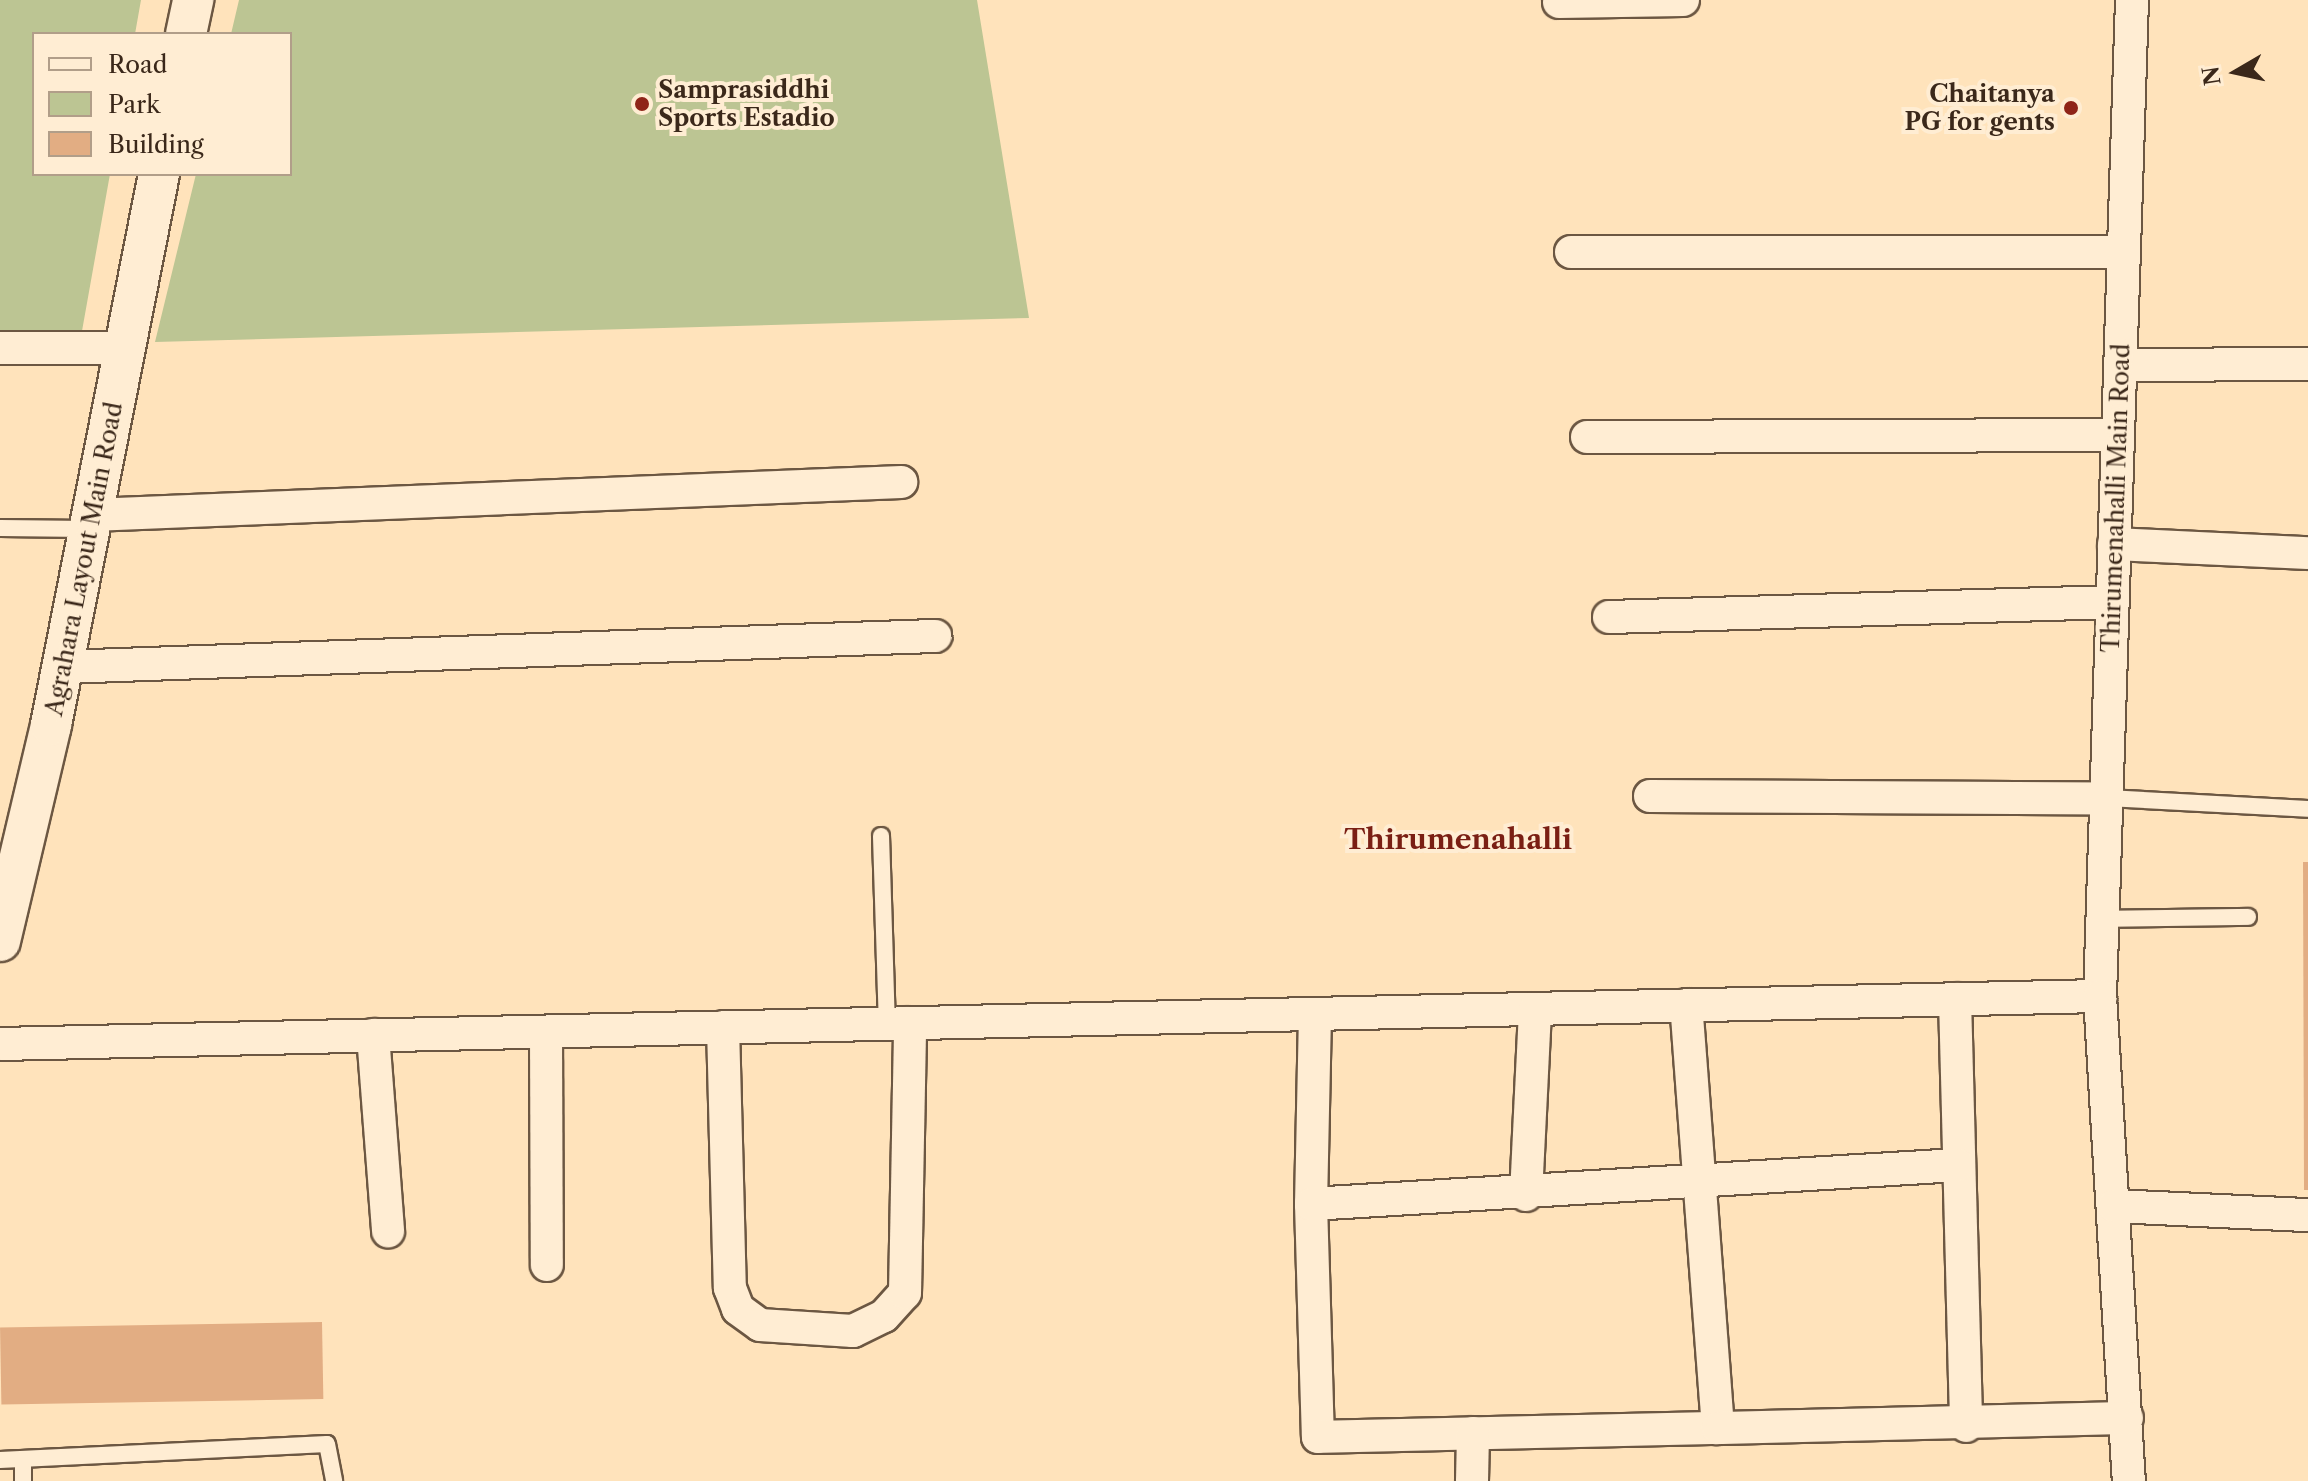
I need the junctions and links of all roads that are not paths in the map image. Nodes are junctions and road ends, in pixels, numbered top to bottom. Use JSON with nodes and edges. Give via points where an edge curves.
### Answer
{"nodes":[{"id":1,"x":193,"y":0,"type":"edge"},
{"id":2,"x":1683,"y":0,"type":"edge"},
{"id":3,"x":2132,"y":0,"type":"edge"},
{"id":4,"x":1559,"y":2,"type":"dead end"},
{"id":5,"x":186,"y":32,"type":"edge"},
{"id":6,"x":159,"y":176,"type":"edge"},
{"id":7,"x":1571,"y":252,"type":"dead end"},
{"id":8,"x":2124,"y":252,"type":"junction"},
{"id":9,"x":0,"y":348,"type":"edge"},
{"id":10,"x":125,"y":348,"type":"junction"},
{"id":11,"x":2308,"y":364,"type":"edge"},
{"id":12,"x":2120,"y":365,"type":"junction"},
{"id":13,"x":2118,"y":435,"type":"junction"},
{"id":14,"x":1587,"y":437,"type":"dead end"},
{"id":15,"x":901,"y":482,"type":"dead end"},
{"id":16,"x":90,"y":522,"type":"junction"},
{"id":17,"x":0,"y":528,"type":"edge"},
{"id":18,"x":2114,"y":544,"type":"junction"},
{"id":19,"x":2308,"y":553,"type":"edge"},
{"id":20,"x":2113,"y":602,"type":"junction"},
{"id":21,"x":1609,"y":617,"type":"dead end"},
{"id":22,"x":935,"y":636,"type":"dead end"},
{"id":23,"x":63,"y":667,"type":"junction"},
{"id":24,"x":1650,"y":796,"type":"dead end"},
{"id":25,"x":2107,"y":798,"type":"junction"},
{"id":26,"x":2308,"y":809,"type":"edge"},
{"id":27,"x":881,"y":836,"type":"dead end"},
{"id":28,"x":2248,"y":917,"type":"dead end"},
{"id":29,"x":2102,"y":919,"type":"junction"},
{"id":30,"x":0,"y":941,"type":"edge"},
{"id":31,"x":2100,"y":996,"type":"junction"},
{"id":32,"x":1955,"y":999,"type":"junction"},
{"id":33,"x":1686,"y":1005,"type":"junction"},
{"id":34,"x":1535,"y":1009,"type":"junction"},
{"id":35,"x":1315,"y":1014,"type":"junction"},
{"id":36,"x":899,"y":1023,"type":"junction"},
{"id":37,"x":723,"y":1027,"type":"junction"},
{"id":38,"x":546,"y":1032,"type":"junction"},
{"id":39,"x":373,"y":1035,"type":"junction"},
{"id":40,"x":0,"y":1044,"type":"edge"},
{"id":41,"x":1958,"y":1165,"type":"junction"},
{"id":42,"x":1699,"y":1182,"type":"junction"},
{"id":43,"x":1526,"y":1195,"type":"junction"},
{"id":44,"x":1311,"y":1204,"type":"junction"},
{"id":45,"x":2114,"y":1206,"type":"junction"},
{"id":46,"x":2308,"y":1215,"type":"edge"},
{"id":47,"x":388,"y":1231,"type":"dead end"},
{"id":48,"x":547,"y":1265,"type":"dead end"},
{"id":49,"x":2127,"y":1418,"type":"junction"},
{"id":50,"x":1966,"y":1426,"type":"junction"},
{"id":51,"x":1718,"y":1428,"type":"junction"},
{"id":52,"x":1473,"y":1433,"type":"junction"},
{"id":53,"x":23,"y":1459,"type":"junction"},
{"id":54,"x":0,"y":1460,"type":"edge"},
{"id":55,"x":23,"y":1481,"type":"edge"},
{"id":56,"x":334,"y":1481,"type":"edge"},
{"id":57,"x":1472,"y":1481,"type":"edge"},
{"id":58,"x":2129,"y":1481,"type":"edge"}],
"edges":[{"from":1,"to":5,"type":"street"},
{"from":2,"to":4,"type":"street"},
{"from":3,"to":8,"type":"street","name":"Thirumenahalli Main Road"},
{"from":6,"to":10,"type":"street","name":"Agrahara Layout Main Road"},
{"from":7,"to":8,"type":"street"},
{"from":8,"to":12,"type":"street","name":"Thirumenahalli Main Road"},
{"from":9,"to":10,"type":"street"},
{"from":10,"to":16,"type":"street","name":"Agrahara Layout Main Road"},
{"from":11,"to":12,"type":"street"},
{"from":12,"to":13,"type":"street","name":"Thirumenahalli Main Road"},
{"from":13,"to":14,"type":"street"},
{"from":13,"to":18,"type":"street","name":"Thirumenahalli Main Road"},
{"from":15,"to":16,"type":"street"},
{"from":16,"to":17,"type":"lane"},
{"from":16,"to":23,"type":"street","name":"Agrahara Layout Main Road"},
{"from":18,"to":19,"type":"street"},
{"from":18,"to":20,"type":"street","name":"Thirumenahalli Main Road"},
{"from":20,"to":21,"type":"street"},
{"from":20,"to":25,"type":"street","name":"Thirumenahalli Main Road"},
{"from":22,"to":23,"type":"street"},
{"from":23,"to":30,"type":"street","name":"Agrahara Layout Main Road"},
{"from":24,"to":25,"type":"street"},
{"from":25,"to":26,"type":"lane"},
{"from":25,"to":29,"type":"street","name":"Thirumenahalli Main Road"},
{"from":27,"to":36,"type":"lane"},
{"from":28,"to":29,"type":"lane"},
{"from":29,"to":31,"type":"street","name":"Thirumenahalli Main Road"},
{"from":31,"to":32,"type":"street"},
{"from":31,"to":45,"type":"street","name":"Thirumenahalli Main Road"},
{"from":32,"to":33,"type":"street"},
{"from":32,"to":41,"type":"street"},
{"from":33,"to":34,"type":"street"},
{"from":33,"to":42,"type":"street"},
{"from":34,"to":35,"type":"street"},
{"from":34,"to":43,"type":"street"},
{"from":35,"to":36,"type":"street"},
{"from":35,"to":44,"type":"street"},
{"from":36,"to":37,"type":"street"},
{"from":36,"to":37,"type":"street","via":[[905,1293],[884,1316],[853,1331],[760,1325],[738,1309],[730,1288]]},
{"from":37,"to":38,"type":"street"},
{"from":38,"to":39,"type":"street"},
{"from":38,"to":48,"type":"street"},
{"from":39,"to":40,"type":"street"},
{"from":39,"to":47,"type":"street"},
{"from":41,"to":42,"type":"street"},
{"from":41,"to":50,"type":"street"},
{"from":42,"to":43,"type":"street"},
{"from":42,"to":51,"type":"street"},
{"from":43,"to":44,"type":"street"},
{"from":44,"to":52,"type":"street","via":[[1318,1437]]},
{"from":45,"to":46,"type":"street"},
{"from":45,"to":49,"type":"street","name":"Thirumenahalli Main Road"},
{"from":49,"to":50,"type":"street"},
{"from":49,"to":58,"type":"street","name":"Thirumenahalli Main Road"},
{"from":50,"to":51,"type":"street"},
{"from":51,"to":52,"type":"street"},
{"from":52,"to":57,"type":"street"},
{"from":53,"to":54,"type":"lane"},
{"from":53,"to":55,"type":"lane"},
{"from":53,"to":56,"type":"lane","via":[[327,1444]]}]}
